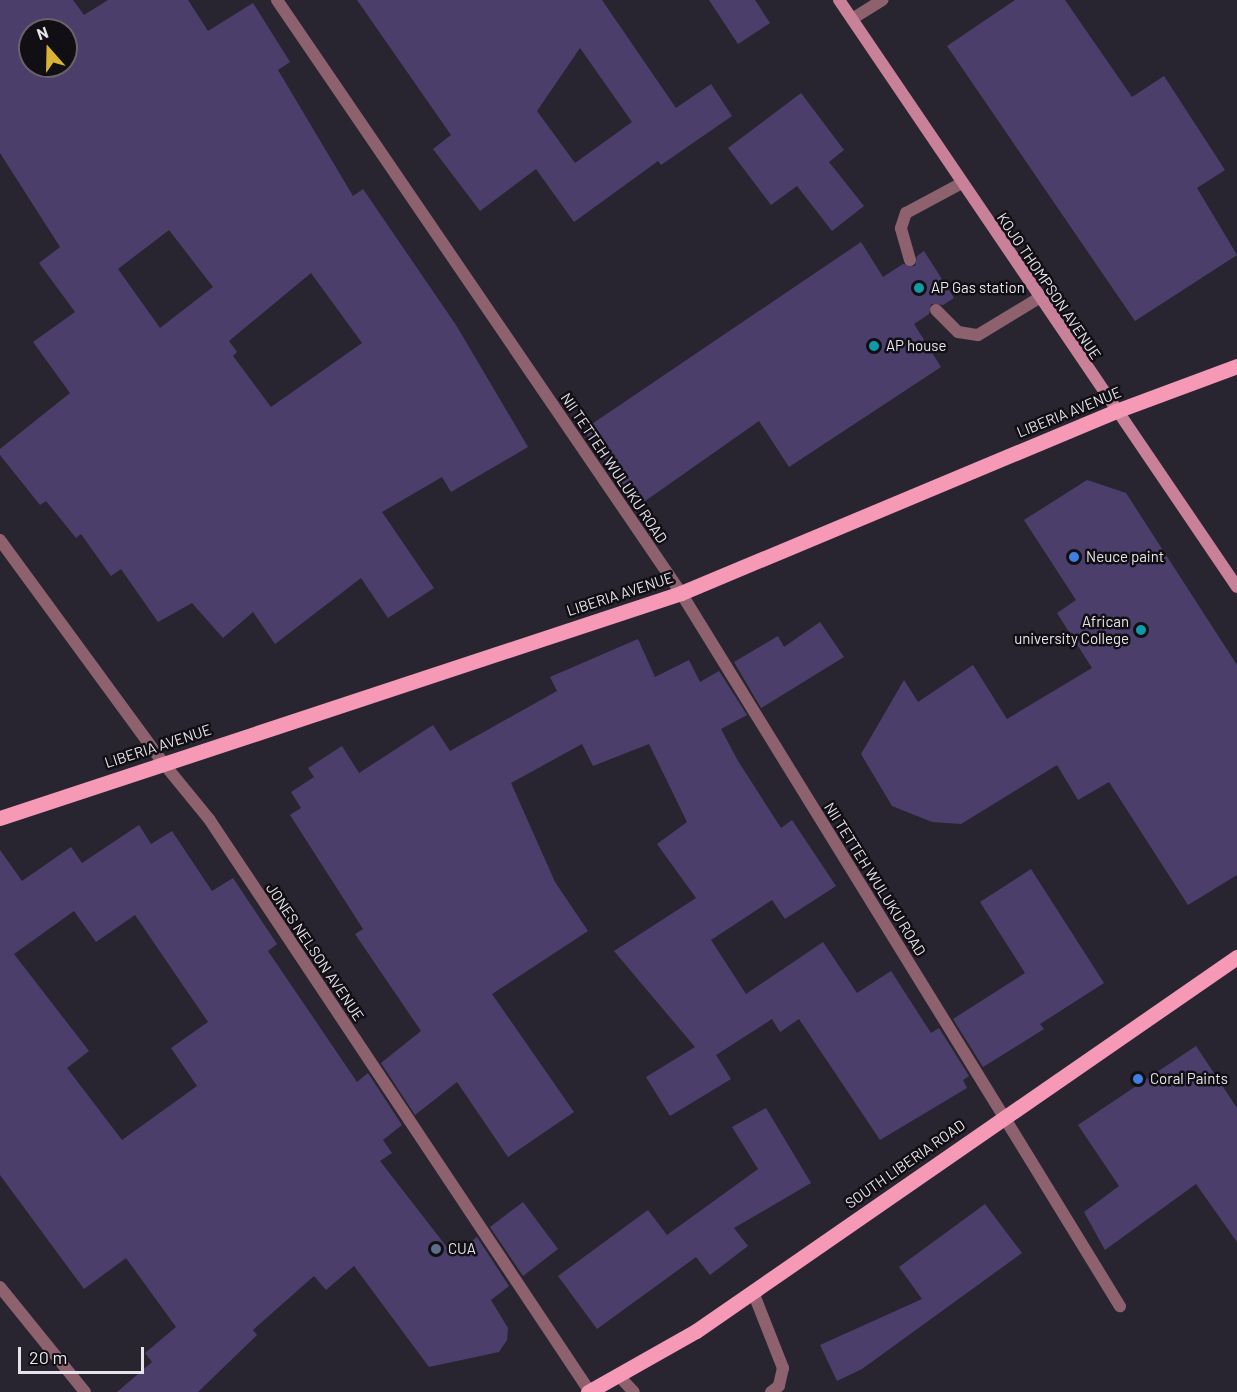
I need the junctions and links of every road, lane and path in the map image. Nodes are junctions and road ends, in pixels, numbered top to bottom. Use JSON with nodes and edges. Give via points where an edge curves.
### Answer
{"nodes":[{"id":1,"x":277,"y":0,"type":"edge"},
{"id":2,"x":839,"y":0,"type":"edge"},
{"id":3,"x":883,"y":0,"type":"edge"},
{"id":4,"x":852,"y":19,"type":"junction"},
{"id":5,"x":962,"y":183,"type":"junction"},
{"id":6,"x":910,"y":260,"type":"dead end"},
{"id":7,"x":1039,"y":298,"type":"junction"},
{"id":8,"x":936,"y":309,"type":"dead end"},
{"id":9,"x":1237,"y":366,"type":"edge"},
{"id":10,"x":1116,"y":411,"type":"junction"},
{"id":11,"x":0,"y":540,"type":"edge"},
{"id":12,"x":1237,"y":587,"type":"edge"},
{"id":13,"x":681,"y":593,"type":"junction"},
{"id":14,"x":164,"y":764,"type":"junction"},
{"id":15,"x":0,"y":818,"type":"edge"},
{"id":16,"x":1237,"y":957,"type":"edge"},
{"id":17,"x":1004,"y":1118,"type":"junction"},
{"id":18,"x":0,"y":1287,"type":"edge"},
{"id":19,"x":753,"y":1292,"type":"junction"},
{"id":20,"x":1120,"y":1306,"type":"dead end"},
{"id":21,"x":618,"y":1375,"type":"junction"},
{"id":22,"x":85,"y":1392,"type":"edge"},
{"id":23,"x":589,"y":1392,"type":"edge"},
{"id":24,"x":634,"y":1392,"type":"edge"},
{"id":25,"x":771,"y":1392,"type":"edge"}],
"edges":[{"from":1,"to":13,"type":"street","name":"NII TETTEH WULUKU ROAD"},
{"from":2,"to":4,"type":"main road","name":"KOJO THOMPSON AVENUE"},
{"from":3,"to":4,"type":"street"},
{"from":4,"to":5,"type":"main road","name":"KOJO THOMPSON AVENUE"},
{"from":5,"to":6,"type":"street","via":[[906,213],[901,228]]},
{"from":5,"to":7,"type":"main road","name":"KOJO THOMPSON AVENUE"},
{"from":7,"to":8,"type":"street","via":[[978,335],[958,332]]},
{"from":7,"to":10,"type":"main road","name":"KOJO THOMPSON AVENUE"},
{"from":9,"to":10,"type":"main road","name":"LIBERIA AVENUE"},
{"from":10,"to":12,"type":"main road","name":"KOJO THOMPSON AVENUE"},
{"from":10,"to":13,"type":"main road","name":"LIBERIA AVENUE"},
{"from":11,"to":14,"type":"street","name":"JONES NELSON AVENUE"},
{"from":13,"to":14,"type":"main road","name":"LIBERIA AVENUE"},
{"from":13,"to":17,"type":"street","name":"NII TETTEH WULUKU ROAD"},
{"from":14,"to":15,"type":"main road","name":"LIBERIA AVENUE"},
{"from":14,"to":23,"type":"street","name":"JONES NELSON AVENUE","via":[[209,819]]},
{"from":16,"to":17,"type":"main road","name":"SOUTH LIBERIA ROAD"},
{"from":17,"to":19,"type":"main road","name":"SOUTH LIBERIA ROAD"},
{"from":17,"to":20,"type":"street","name":"NII TETTEH WULUKU ROAD"},
{"from":18,"to":22,"type":"street"},
{"from":19,"to":21,"type":"main road","name":"SOUTH LIBERIA ROAD","via":[[696,1331]]},
{"from":19,"to":25,"type":"street","via":[[783,1368],[779,1386]]},
{"from":21,"to":23,"type":"main road","name":"SOUTH LIBERIA ROAD"},
{"from":21,"to":24,"type":"street"}]}
